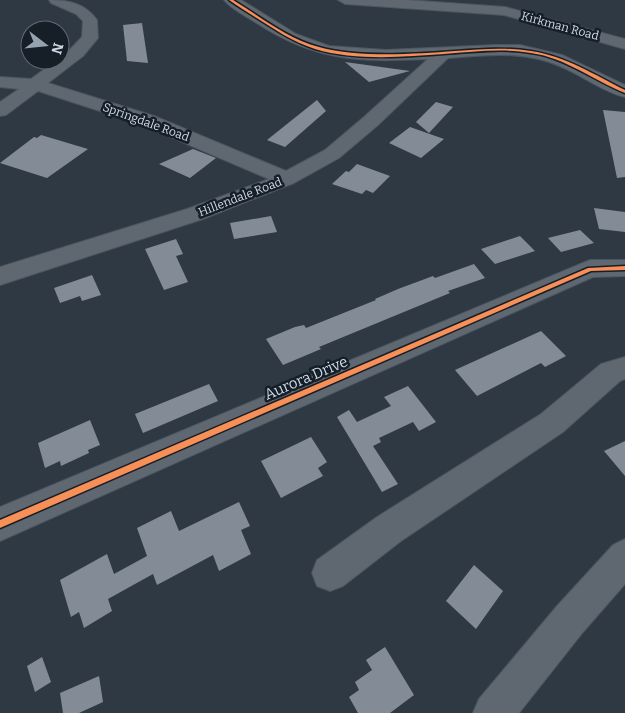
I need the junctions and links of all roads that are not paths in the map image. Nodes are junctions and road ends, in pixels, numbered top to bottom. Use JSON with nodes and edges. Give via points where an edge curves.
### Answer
{"nodes":[{"id":1,"x":56,"y":0,"type":"edge"},
{"id":2,"x":232,"y":0,"type":"edge"},
{"id":3,"x":345,"y":0,"type":"edge"},
{"id":4,"x":625,"y":44,"type":"edge"},
{"id":5,"x":443,"y":53,"type":"junction"},
{"id":6,"x":0,"y":82,"type":"edge"},
{"id":7,"x":37,"y":85,"type":"junction"},
{"id":8,"x":625,"y":92,"type":"edge"},
{"id":9,"x":0,"y":111,"type":"edge"},
{"id":10,"x":287,"y":180,"type":"junction"},
{"id":11,"x":625,"y":268,"type":"edge"},
{"id":12,"x":0,"y":276,"type":"edge"},
{"id":13,"x":625,"y":368,"type":"edge"},
{"id":14,"x":0,"y":524,"type":"edge"},
{"id":15,"x":625,"y":556,"type":"edge"},
{"id":16,"x":330,"y":573,"type":"dead end"},
{"id":17,"x":493,"y":713,"type":"edge"}],
"edges":[{"from":1,"to":7,"type":"street","via":[[80,10],[90,20],[90,38],[77,53]]},
{"from":2,"to":5,"type":"street","via":[[296,40],[329,51]]},
{"from":3,"to":4,"type":"street","name":"Kirkman Road","via":[[505,11]]},
{"from":5,"to":8,"type":"street","via":[[505,49],[545,55],[577,67]]},
{"from":5,"to":10,"type":"street","name":"Hillendale Road","via":[[332,154]]},
{"from":6,"to":7,"type":"street","name":"Springdale Road"},
{"from":7,"to":9,"type":"street"},
{"from":7,"to":10,"type":"street","name":"Springdale Road","via":[[147,120]]},
{"from":10,"to":12,"type":"street","name":"Hillendale Road","via":[[195,214]]},
{"from":11,"to":14,"type":"street","name":"Aurora Drive","via":[[590,269]]},
{"from":13,"to":16,"type":"street","via":[[611,372],[552,423],[389,529]]},
{"from":15,"to":17,"type":"street"}]}
